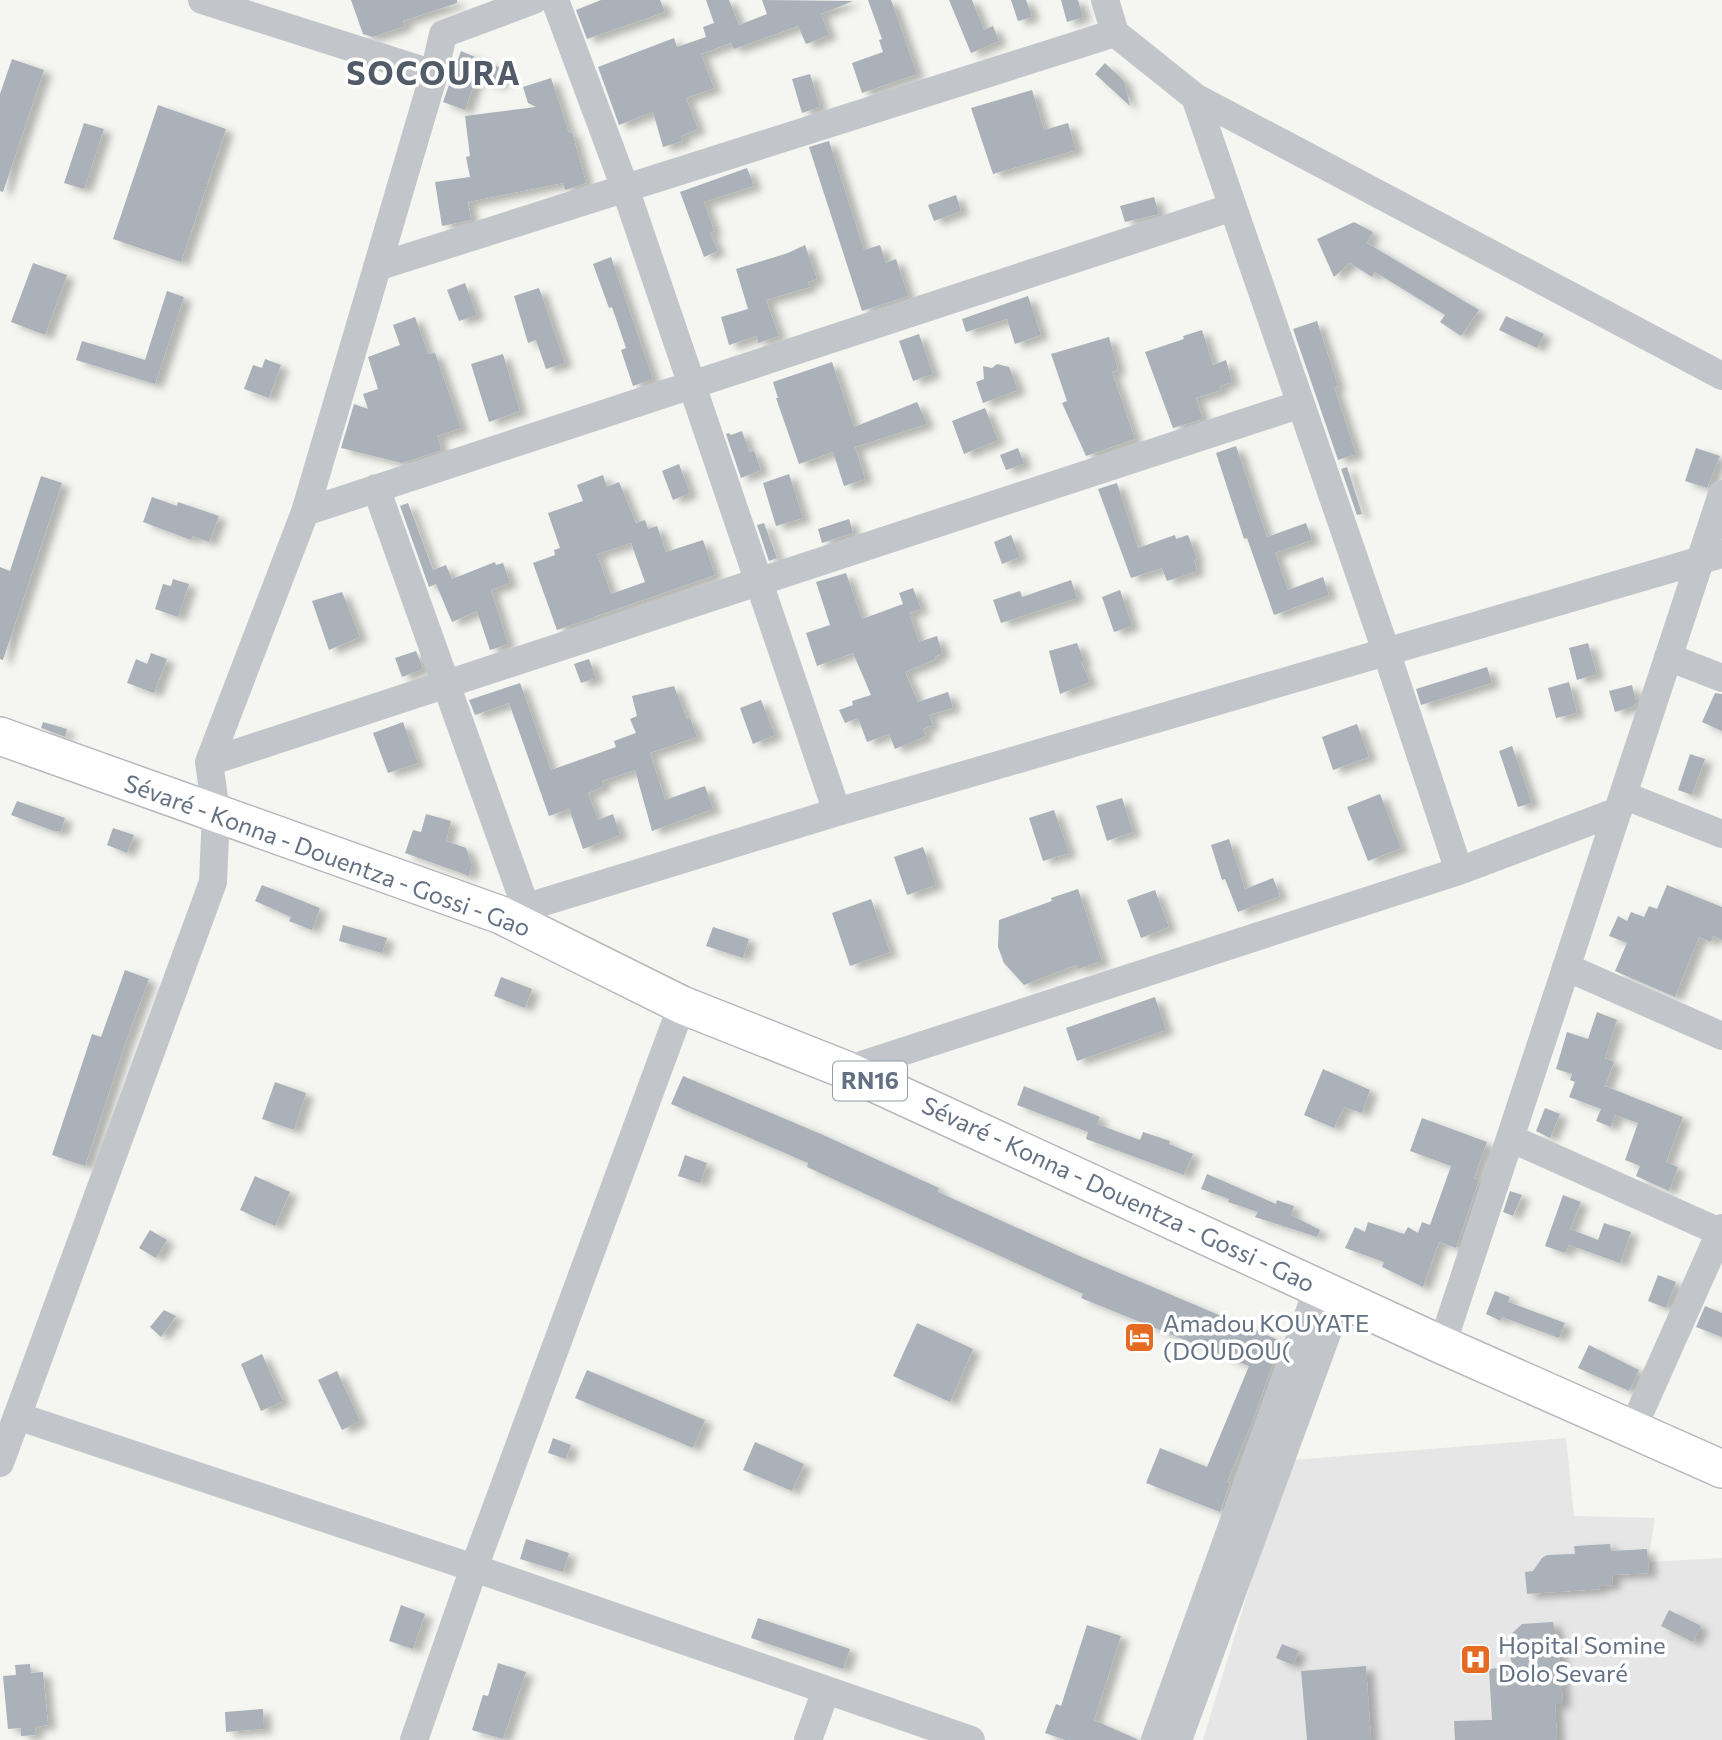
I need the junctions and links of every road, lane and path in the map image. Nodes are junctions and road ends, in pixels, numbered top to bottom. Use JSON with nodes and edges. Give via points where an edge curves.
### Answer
{"nodes":[{"id":1,"x":202,"y":0,"type":"edge"},
{"id":2,"x":534,"y":0,"type":"edge"},
{"id":3,"x":555,"y":0,"type":"edge"},
{"id":4,"x":1105,"y":0,"type":"edge"},
{"id":5,"x":1115,"y":33,"type":"junction"},
{"id":6,"x":434,"y":74,"type":"junction"},
{"id":7,"x":1195,"y":97,"type":"junction"},
{"id":8,"x":625,"y":188,"type":"junction"},
{"id":9,"x":1233,"y":207,"type":"junction"},
{"id":10,"x":377,"y":267,"type":"junction"},
{"id":11,"x":1722,"y":376,"type":"edge"},
{"id":12,"x":692,"y":385,"type":"junction"},
{"id":13,"x":1301,"y":404,"type":"junction"},
{"id":14,"x":376,"y":488,"type":"junction"},
{"id":15,"x":1722,"y":494,"type":"edge"},
{"id":16,"x":305,"y":512,"type":"junction"},
{"id":17,"x":1711,"y":556,"type":"edge"},
{"id":18,"x":759,"y":581,"type":"junction"},
{"id":19,"x":1386,"y":651,"type":"junction"},
{"id":20,"x":1668,"y":657,"type":"junction"},
{"id":21,"x":1722,"y":678,"type":"edge"},
{"id":22,"x":446,"y":683,"type":"junction"},
{"id":23,"x":0,"y":736,"type":"edge"},
{"id":24,"x":209,"y":762,"type":"junction"},
{"id":25,"x":1620,"y":803,"type":"junction"},
{"id":26,"x":216,"y":812,"type":"junction"},
{"id":27,"x":837,"y":812,"type":"junction"},
{"id":28,"x":1722,"y":834,"type":"edge"},
{"id":29,"x":1459,"y":871,"type":"junction"},
{"id":30,"x":514,"y":911,"type":"junction"},
{"id":31,"x":1566,"y":967,"type":"junction"},
{"id":32,"x":682,"y":1006,"type":"junction"},
{"id":33,"x":1722,"y":1036,"type":"edge"},
{"id":34,"x":846,"y":1070,"type":"junction"},
{"id":35,"x":1510,"y":1138,"type":"junction"},
{"id":36,"x":1721,"y":1231,"type":"edge"},
{"id":37,"x":1329,"y":1293,"type":"junction"},
{"id":38,"x":1442,"y":1345,"type":"junction"},
{"id":39,"x":18,"y":1416,"type":"junction"},
{"id":40,"x":1632,"y":1430,"type":"junction"},
{"id":41,"x":0,"y":1463,"type":"edge"},
{"id":42,"x":1722,"y":1469,"type":"edge"},
{"id":43,"x":474,"y":1568,"type":"junction"},
{"id":44,"x":826,"y":1690,"type":"junction"},
{"id":45,"x":414,"y":1740,"type":"edge"},
{"id":46,"x":808,"y":1740,"type":"edge"},
{"id":47,"x":971,"y":1740,"type":"edge"},
{"id":48,"x":1155,"y":1740,"type":"edge"},
{"id":49,"x":1178,"y":1740,"type":"edge"}],
"edges":[{"from":1,"to":6,"type":"street"},
{"from":2,"to":6,"type":"street","via":[[443,34]]},
{"from":3,"to":8,"type":"street"},
{"from":4,"to":5,"type":"street"},
{"from":5,"to":7,"type":"street"},
{"from":5,"to":8,"type":"street"},
{"from":6,"to":10,"type":"street"},
{"from":7,"to":9,"type":"street"},
{"from":7,"to":11,"type":"street"},
{"from":8,"to":10,"type":"street"},
{"from":8,"to":12,"type":"street"},
{"from":9,"to":12,"type":"street"},
{"from":9,"to":13,"type":"street"},
{"from":10,"to":16,"type":"street"},
{"from":12,"to":14,"type":"street"},
{"from":12,"to":18,"type":"street"},
{"from":13,"to":18,"type":"street"},
{"from":13,"to":19,"type":"street"},
{"from":14,"to":16,"type":"street"},
{"from":14,"to":22,"type":"street"},
{"from":15,"to":17,"type":"street"},
{"from":16,"to":24,"type":"street"},
{"from":17,"to":19,"type":"street"},
{"from":17,"to":20,"type":"street"},
{"from":18,"to":22,"type":"street"},
{"from":18,"to":27,"type":"street"},
{"from":19,"to":27,"type":"street"},
{"from":19,"to":29,"type":"street"},
{"from":20,"to":21,"type":"street"},
{"from":20,"to":25,"type":"street"},
{"from":22,"to":24,"type":"street"},
{"from":22,"to":30,"type":"street"},
{"from":23,"to":26,"type":"main road","name":"Sévaré - Konna - Douentza - Gossi - Gao","number":"RN16"},
{"from":24,"to":26,"type":"street"},
{"from":25,"to":28,"type":"street"},
{"from":25,"to":29,"type":"street"},
{"from":25,"to":31,"type":"street"},
{"from":26,"to":30,"type":"main road","name":"Sévaré - Konna - Douentza - Gossi - Gao","number":"RN16"},
{"from":26,"to":39,"type":"street","via":[[214,882]]},
{"from":27,"to":30,"type":"street"},
{"from":29,"to":34,"type":"street"},
{"from":30,"to":32,"type":"main road","name":"Sévaré - Konna - Douentza - Gossi - Gao","number":"RN16"},
{"from":31,"to":33,"type":"street"},
{"from":31,"to":35,"type":"street"},
{"from":32,"to":34,"type":"main road","name":"Sévaré - Konna - Douentza - Gossi - Gao","number":"RN16"},
{"from":32,"to":43,"type":"street"},
{"from":34,"to":37,"type":"main road","name":"Sévaré - Konna - Douentza - Gossi - Gao","number":"RN16"},
{"from":35,"to":36,"type":"street"},
{"from":35,"to":38,"type":"street"},
{"from":36,"to":40,"type":"street"},
{"from":37,"to":38,"type":"main road","name":"Sévaré - Konna - Douentza - Gossi - Gao","number":"RN16"},
{"from":37,"to":48,"type":"street"},
{"from":37,"to":49,"type":"street"},
{"from":38,"to":40,"type":"main road","name":"Sévaré - Konna - Douentza - Gossi - Gao","number":"RN16"},
{"from":39,"to":41,"type":"street"},
{"from":39,"to":43,"type":"street"},
{"from":40,"to":42,"type":"main road","name":"Sévaré - Konna - Douentza - Gossi - Gao","number":"RN16"},
{"from":43,"to":44,"type":"street"},
{"from":43,"to":45,"type":"street"},
{"from":44,"to":46,"type":"street"},
{"from":44,"to":47,"type":"street"}]}
